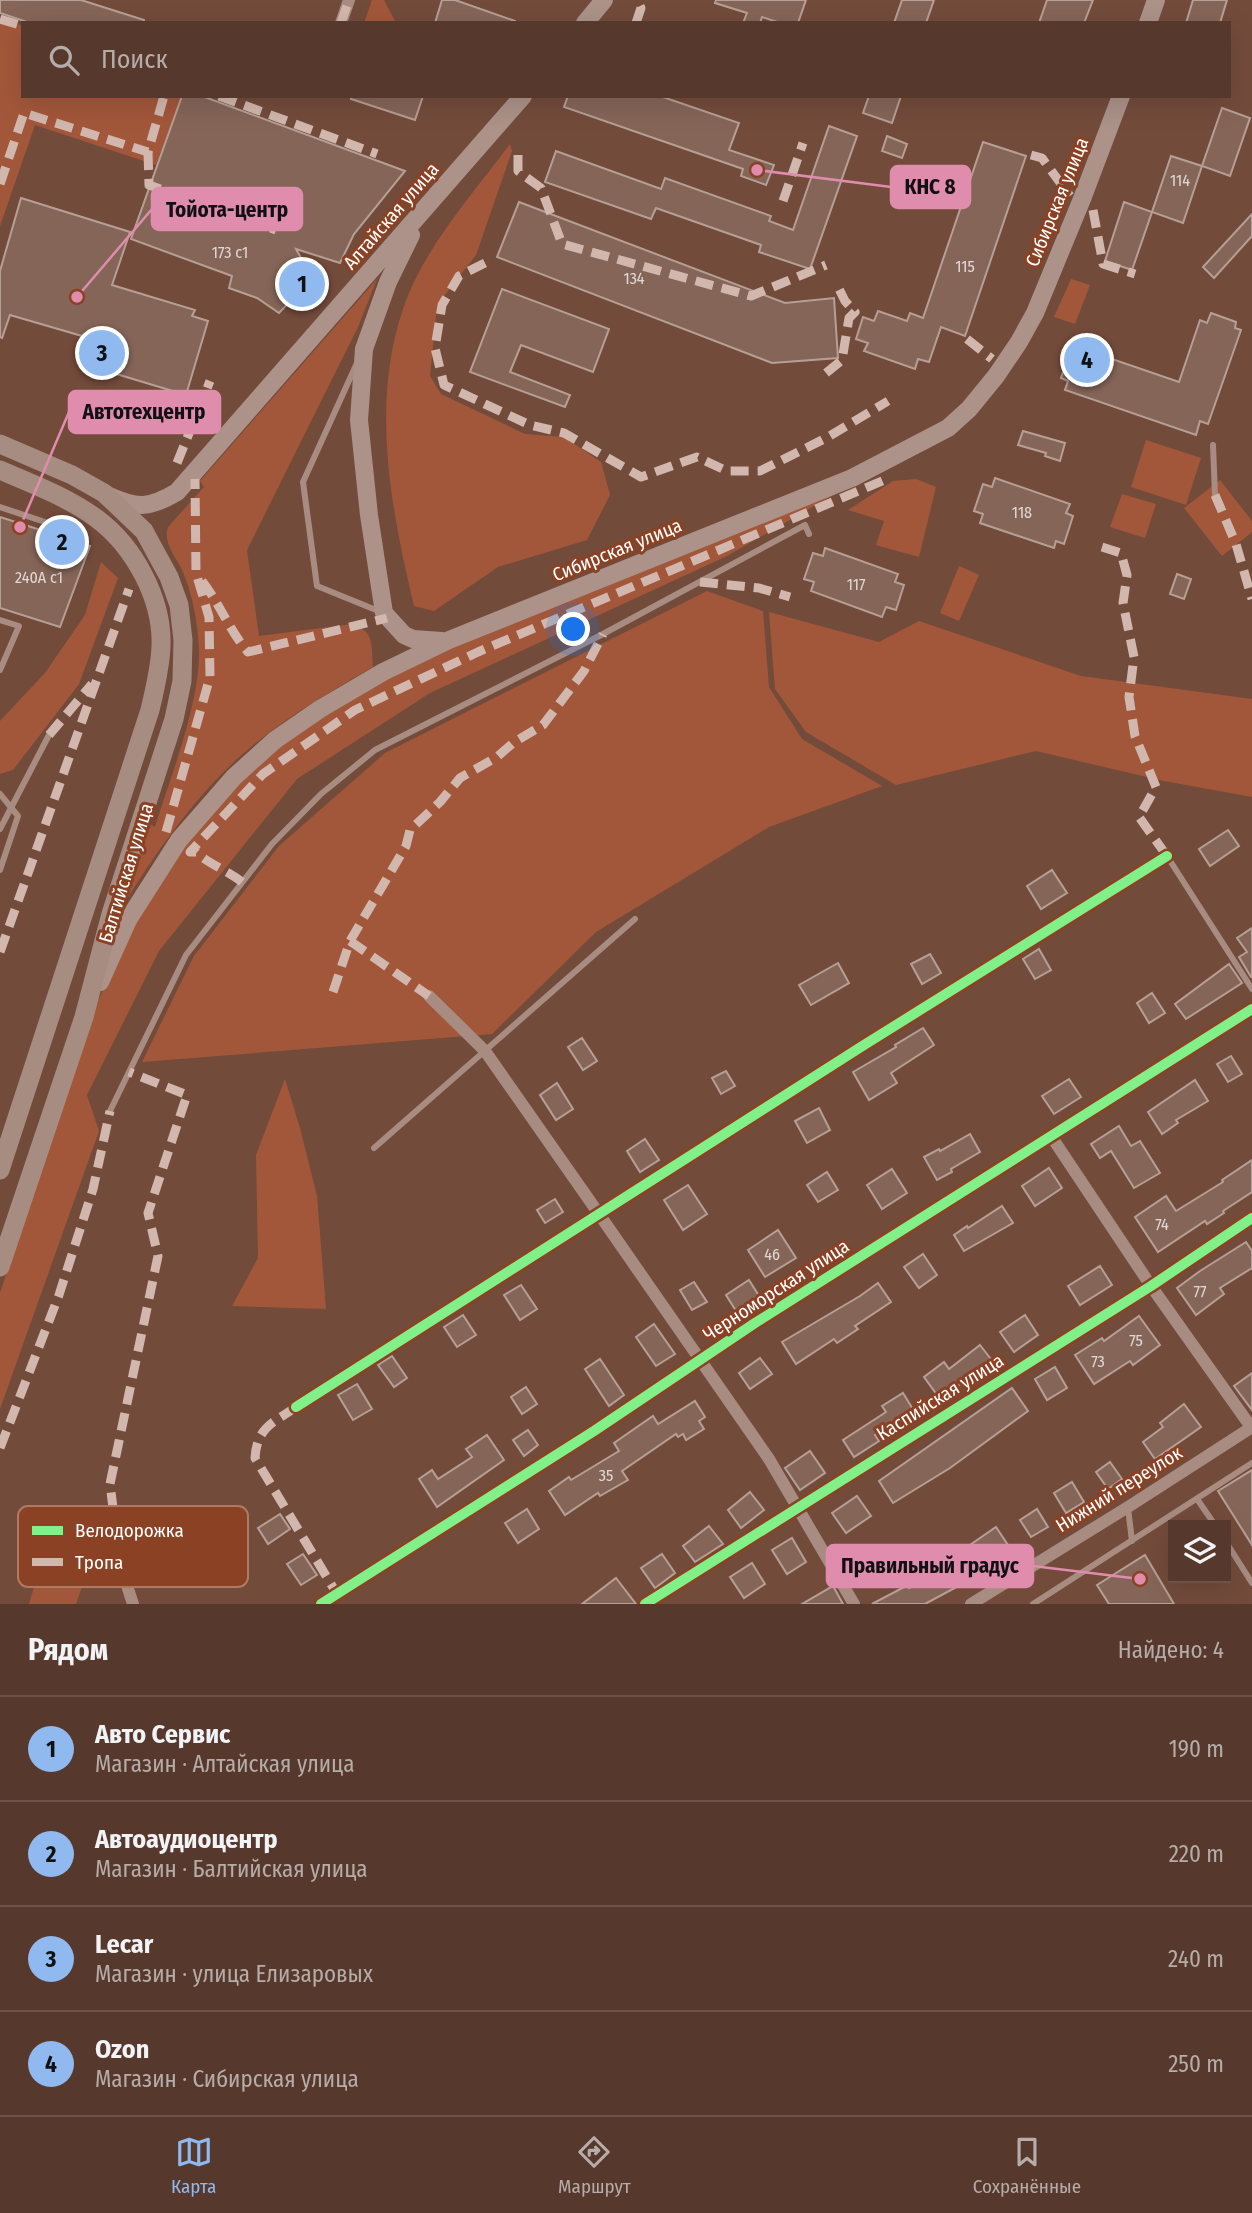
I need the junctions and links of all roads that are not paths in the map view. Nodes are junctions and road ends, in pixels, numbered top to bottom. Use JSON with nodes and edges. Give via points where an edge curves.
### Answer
{"nodes":[{"id":1,"x":349,"y":0,"type":"edge"},
{"id":2,"x":604,"y":0,"type":"edge"},
{"id":3,"x":1156,"y":0,"type":"edge"},
{"id":4,"x":342,"y":21,"type":"edge"},
{"id":5,"x":587,"y":21,"type":"edge"},
{"id":6,"x":1149,"y":21,"type":"edge"},
{"id":7,"x":521,"y":98,"type":"edge"},
{"id":8,"x":1120,"y":98,"type":"edge"},
{"id":9,"x":425,"y":209,"type":"junction"},
{"id":10,"x":364,"y":349,"type":"junction"},
{"id":11,"x":0,"y":444,"type":"edge"},
{"id":12,"x":1213,"y":445,"type":"dead end"},
{"id":13,"x":0,"y":470,"type":"edge"},
{"id":14,"x":104,"y":493,"type":"junction"},
{"id":15,"x":1215,"y":495,"type":"dead end"},
{"id":16,"x":0,"y":507,"type":"edge"},
{"id":17,"x":809,"y":534,"type":"dead end"},
{"id":18,"x":80,"y":537,"type":"dead end"},
{"id":19,"x":384,"y":613,"type":"junction"},
{"id":20,"x":0,"y":620,"type":"edge"},
{"id":21,"x":449,"y":640,"type":"junction"},
{"id":22,"x":0,"y":670,"type":"edge"},
{"id":23,"x":49,"y":735,"type":"dead end"},
{"id":24,"x":0,"y":794,"type":"edge"},
{"id":25,"x":12,"y":806,"type":"junction"},
{"id":26,"x":0,"y":829,"type":"edge"},
{"id":27,"x":1167,"y":856,"type":"joint"},
{"id":28,"x":0,"y":870,"type":"edge"},
{"id":29,"x":635,"y":919,"type":"dead end"},
{"id":30,"x":1252,"y":989,"type":"edge"},
{"id":31,"x":429,"y":996,"type":"dead end"},
{"id":32,"x":1252,"y":1009,"type":"edge"},
{"id":33,"x":84,"y":1017,"type":"junction"},
{"id":34,"x":485,"y":1051,"type":"junction"},
{"id":35,"x":110,"y":1111,"type":"dead end"},
{"id":36,"x":1051,"y":1136,"type":"junction"},
{"id":37,"x":374,"y":1148,"type":"dead end"},
{"id":38,"x":0,"y":1170,"type":"edge"},
{"id":39,"x":600,"y":1214,"type":"junction"},
{"id":40,"x":1252,"y":1218,"type":"edge"},
{"id":41,"x":0,"y":1266,"type":"edge"},
{"id":42,"x":1151,"y":1286,"type":"junction"},
{"id":43,"x":700,"y":1361,"type":"junction"},
{"id":44,"x":296,"y":1407,"type":"dead end"},
{"id":45,"x":1252,"y":1427,"type":"edge"},
{"id":46,"x":1252,"y":1463,"type":"edge"},
{"id":47,"x":1197,"y":1499,"type":"junction"},
{"id":48,"x":797,"y":1507,"type":"junction"},
{"id":49,"x":1128,"y":1507,"type":"junction"},
{"id":50,"x":1211,"y":1520,"type":"edge"},
{"id":51,"x":1132,"y":1541,"type":"junction"},
{"id":52,"x":1231,"y":1550,"type":"edge"},
{"id":53,"x":1252,"y":1583,"type":"edge"},
{"id":54,"x":127,"y":1587,"type":"edge"},
{"id":55,"x":133,"y":1604,"type":"edge"},
{"id":56,"x":321,"y":1604,"type":"edge"},
{"id":57,"x":645,"y":1604,"type":"edge"},
{"id":58,"x":854,"y":1604,"type":"edge"},
{"id":59,"x":971,"y":1604,"type":"edge"},
{"id":60,"x":1033,"y":1604,"type":"edge"}],
"edges":[{"from":1,"to":4,"type":"street"},
{"from":2,"to":5,"type":"main road"},
{"from":3,"to":6,"type":"main road"},
{"from":7,"to":9,"type":"main road","name":"Алтайская улица"},
{"from":8,"to":21,"type":"main road","name":"Сибирская улица","via":[[1035,313],[996,376],[948,428],[852,478]]},
{"from":9,"to":10,"type":"main road","via":[[388,282]]},
{"from":9,"to":14,"type":"main road","name":"Алтайская улица","via":[[177,492],[143,506]]},
{"from":10,"to":19,"type":"main road","via":[[359,419]]},
{"from":10,"to":19,"type":"lane","via":[[303,482],[317,586]]},
{"from":11,"to":14,"type":"main road","name":"Балтийская улица"},
{"from":12,"to":15,"type":"lane"},
{"from":13,"to":38,"type":"main road","name":"Балтийская улица","via":[[67,500],[96,518],[126,546],[147,584],[161,645],[150,710]]},
{"from":14,"to":33,"type":"main road","name":"Балтийская улица","via":[[144,531],[169,577],[179,605],[182,681]]},
{"from":16,"to":18,"type":"lane"},
{"from":17,"to":35,"type":"lane","via":[[805,524],[375,750],[321,794],[272,844],[186,955]]},
{"from":19,"to":21,"type":"main road","via":[[393,626],[413,639]]},
{"from":20,"to":22,"type":"lane","via":[[19,626]]},
{"from":21,"to":33,"type":"main road","name":"Сибирская улица","via":[[320,709],[275,740],[234,777],[155,875],[128,920]]},
{"from":23,"to":25,"type":"lane"},
{"from":24,"to":25,"type":"lane"},
{"from":25,"to":26,"type":"lane"},
{"from":25,"to":28,"type":"lane","via":[[18,816]]},
{"from":27,"to":30,"type":"lane"},
{"from":27,"to":39,"type":"street"},
{"from":29,"to":34,"type":"lane"},
{"from":31,"to":34,"type":"street"},
{"from":32,"to":36,"type":"street","name":"Черноморская улица"},
{"from":33,"to":41,"type":"main road","name":"Балтийская улица"},
{"from":34,"to":37,"type":"lane"},
{"from":34,"to":39,"type":"street"},
{"from":36,"to":42,"type":"street"},
{"from":36,"to":43,"type":"street","name":"Черноморская улица"},
{"from":39,"to":43,"type":"street"},
{"from":39,"to":44,"type":"street"},
{"from":40,"to":42,"type":"street","name":"Каспийская улица"},
{"from":42,"to":45,"type":"street"},
{"from":42,"to":48,"type":"street","name":"Каспийская улица"},
{"from":43,"to":48,"type":"street"},
{"from":43,"to":56,"type":"street","name":"Черноморская улица"},
{"from":45,"to":49,"type":"street","name":"Нижний переулок"},
{"from":46,"to":47,"type":"lane"},
{"from":47,"to":50,"type":"lane"},
{"from":47,"to":51,"type":"lane"},
{"from":48,"to":57,"type":"street","name":"Каспийская улица"},
{"from":48,"to":58,"type":"street"},
{"from":49,"to":51,"type":"lane"},
{"from":49,"to":59,"type":"street","name":"Нижний переулок"},
{"from":51,"to":60,"type":"lane"},
{"from":52,"to":53,"type":"lane"},
{"from":54,"to":55,"type":"street"}]}
